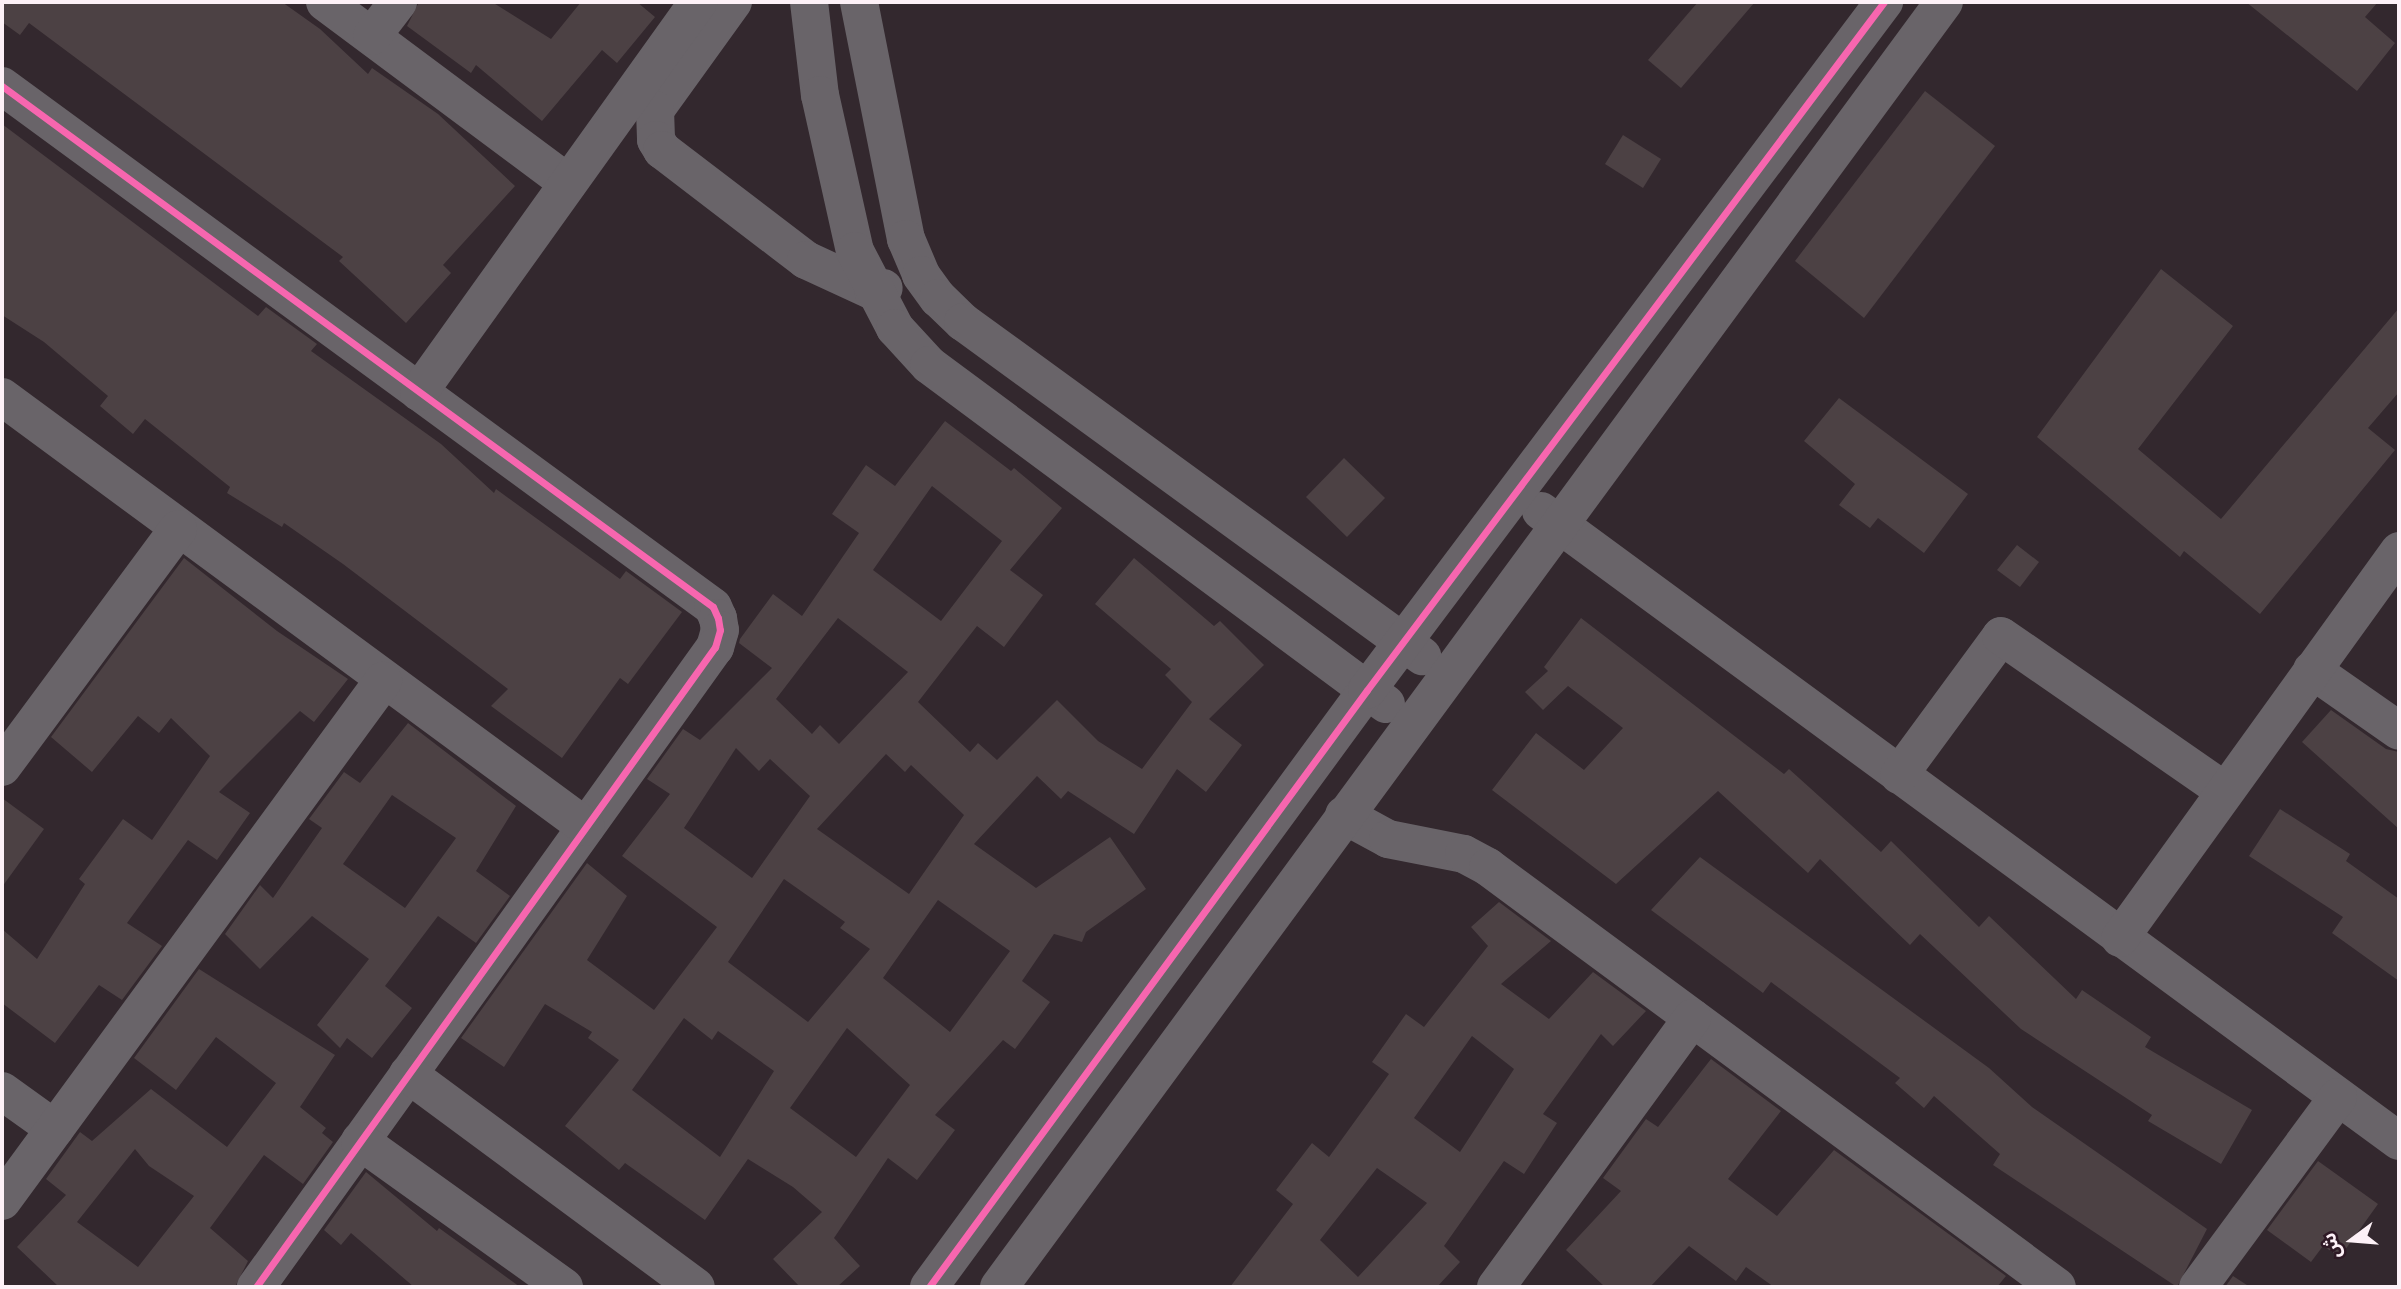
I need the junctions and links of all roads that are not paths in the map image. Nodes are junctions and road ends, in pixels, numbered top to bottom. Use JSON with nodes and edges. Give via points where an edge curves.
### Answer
{"nodes":[{"id":1,"x":325,"y":2,"type":"edge"},
{"id":2,"x":398,"y":2,"type":"edge"},
{"id":3,"x":698,"y":2,"type":"edge"},
{"id":4,"x":733,"y":2,"type":"edge"},
{"id":5,"x":809,"y":2,"type":"edge"},
{"id":6,"x":859,"y":2,"type":"edge"},
{"id":7,"x":1884,"y":2,"type":"edge"},
{"id":8,"x":1944,"y":2,"type":"edge"},
{"id":9,"x":372,"y":36,"type":"junction"},
{"id":10,"x":2,"y":86,"type":"edge"},
{"id":11,"x":568,"y":183,"type":"junction"},
{"id":12,"x":921,"y":275,"type":"junction"},
{"id":13,"x":873,"y":291,"type":"junction"},
{"id":14,"x":419,"y":392,"type":"junction"},
{"id":15,"x":2,"y":397,"type":"edge"},
{"id":16,"x":1515,"y":491,"type":"junction"},
{"id":17,"x":1560,"y":526,"type":"junction"},
{"id":18,"x":178,"y":529,"type":"junction"},
{"id":19,"x":2399,"y":551,"type":"edge"},
{"id":20,"x":1403,"y":642,"type":"junction"},
{"id":21,"x":2312,"y":670,"type":"junction"},
{"id":22,"x":1447,"y":674,"type":"junction"},
{"id":23,"x":383,"y":681,"type":"junction"},
{"id":24,"x":1367,"y":690,"type":"junction"},
{"id":25,"x":1411,"y":723,"type":"junction"},
{"id":26,"x":2399,"y":731,"type":"edge"},
{"id":27,"x":2,"y":767,"type":"edge"},
{"id":28,"x":1899,"y":775,"type":"junction"},
{"id":29,"x":2225,"y":791,"type":"junction"},
{"id":30,"x":1344,"y":815,"type":"junction"},
{"id":31,"x":586,"y":827,"type":"junction"},
{"id":32,"x":2120,"y":938,"type":"junction"},
{"id":33,"x":1692,"y":1018,"type":"junction"},
{"id":34,"x":408,"y":1074,"type":"junction"},
{"id":35,"x":2,"y":1090,"type":"edge"},
{"id":36,"x":2338,"y":1097,"type":"junction"},
{"id":37,"x":55,"y":1129,"type":"junction"},
{"id":38,"x":360,"y":1141,"type":"junction"},
{"id":39,"x":2399,"y":1141,"type":"edge"},
{"id":40,"x":2,"y":1201,"type":"edge"},
{"id":41,"x":256,"y":1287,"type":"edge"},
{"id":42,"x":564,"y":1287,"type":"edge"},
{"id":43,"x":696,"y":1287,"type":"edge"},
{"id":44,"x":929,"y":1287,"type":"edge"},
{"id":45,"x":999,"y":1287,"type":"edge"},
{"id":46,"x":1496,"y":1287,"type":"edge"},
{"id":47,"x":2057,"y":1287,"type":"edge"},
{"id":48,"x":2198,"y":1287,"type":"edge"}],
"edges":[{"from":1,"to":9,"type":"street"},
{"from":2,"to":9,"type":"street"},
{"from":3,"to":11,"type":"street"},
{"from":4,"to":13,"type":"street","via":[[655,110],[656,139],[662,150],[806,260]]},
{"from":5,"to":13,"type":"street","via":[[823,108],[855,251]]},
{"from":6,"to":12,"type":"street","via":[[906,239]]},
{"from":7,"to":16,"type":"street"},
{"from":8,"to":17,"type":"street"},
{"from":9,"to":11,"type":"street"},
{"from":10,"to":14,"type":"street"},
{"from":11,"to":14,"type":"street"},
{"from":12,"to":13,"type":"street"},
{"from":12,"to":20,"type":"street","via":[[963,322]]},
{"from":13,"to":24,"type":"street","via":[[895,328],[929,365]]},
{"from":14,"to":31,"type":"street","via":[[713,607],[718,618],[715,647]]},
{"from":15,"to":18,"type":"street"},
{"from":16,"to":17,"type":"street"},
{"from":16,"to":20,"type":"street"},
{"from":17,"to":22,"type":"street"},
{"from":17,"to":28,"type":"street"},
{"from":18,"to":23,"type":"street"},
{"from":18,"to":27,"type":"street"},
{"from":19,"to":21,"type":"street"},
{"from":20,"to":22,"type":"street"},
{"from":20,"to":24,"type":"street"},
{"from":21,"to":26,"type":"street"},
{"from":21,"to":29,"type":"street"},
{"from":22,"to":25,"type":"street"},
{"from":23,"to":31,"type":"street"},
{"from":23,"to":37,"type":"street"},
{"from":24,"to":25,"type":"street"},
{"from":24,"to":44,"type":"street"},
{"from":25,"to":30,"type":"street"},
{"from":28,"to":29,"type":"street","via":[[2001,636]]},
{"from":28,"to":32,"type":"street"},
{"from":29,"to":32,"type":"street"},
{"from":30,"to":33,"type":"street","via":[[1388,839],[1464,854],[1488,867]]},
{"from":30,"to":45,"type":"street"},
{"from":31,"to":34,"type":"street"},
{"from":32,"to":36,"type":"street"},
{"from":33,"to":46,"type":"street"},
{"from":33,"to":47,"type":"street"},
{"from":34,"to":38,"type":"street"},
{"from":34,"to":43,"type":"street"},
{"from":35,"to":37,"type":"street"},
{"from":36,"to":39,"type":"street"},
{"from":36,"to":48,"type":"street"},
{"from":37,"to":40,"type":"street"},
{"from":38,"to":41,"type":"street"},
{"from":38,"to":42,"type":"street"}]}
